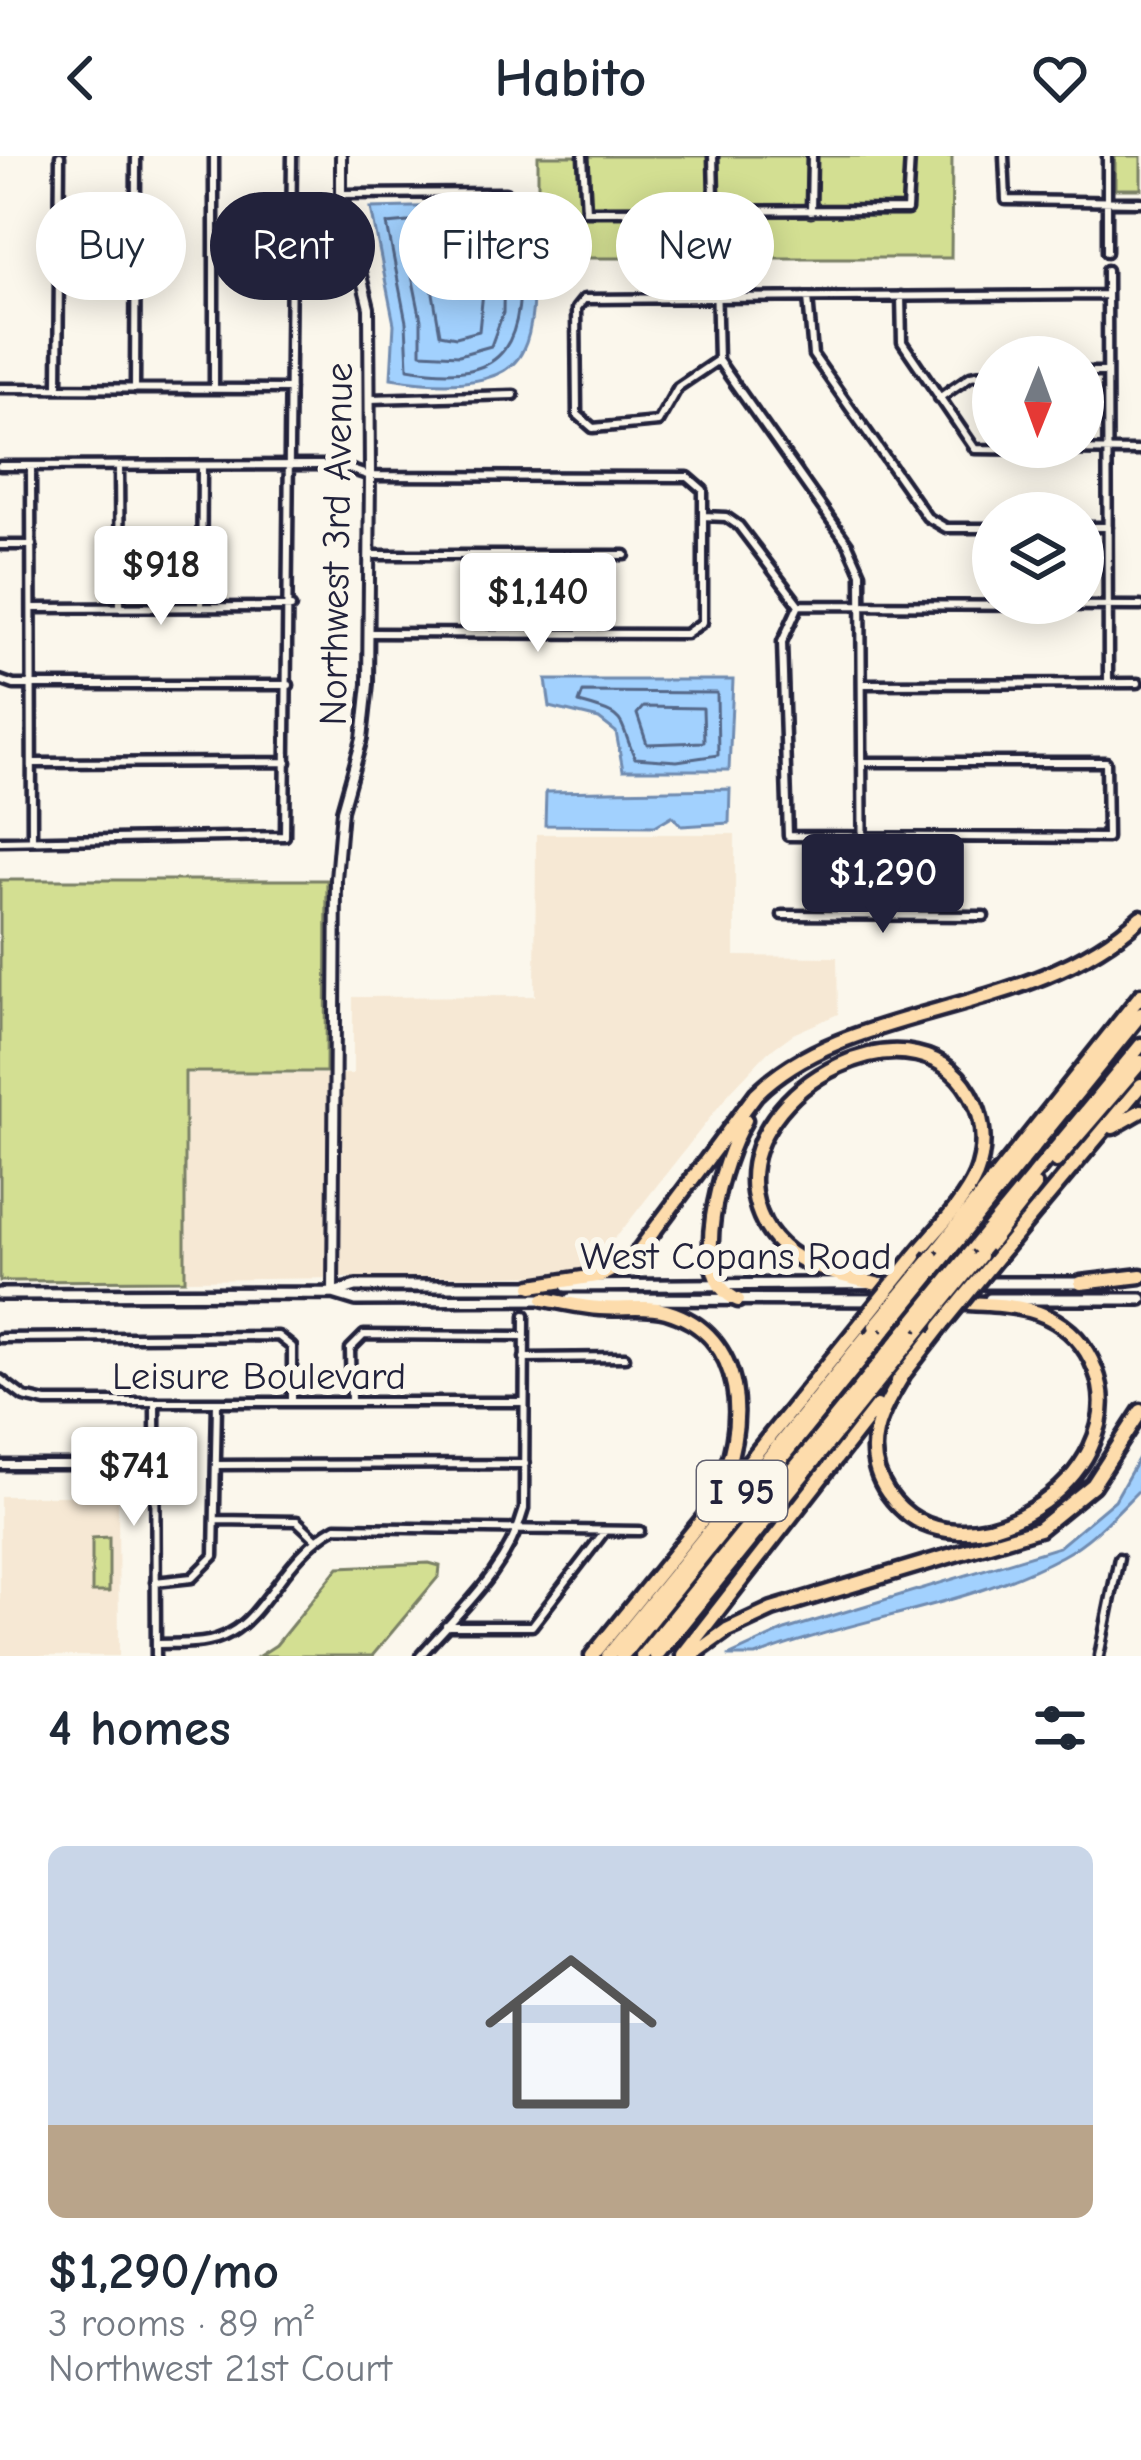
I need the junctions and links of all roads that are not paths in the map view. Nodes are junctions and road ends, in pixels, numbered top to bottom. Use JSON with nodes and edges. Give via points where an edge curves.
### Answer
{"nodes":[{"id":1,"x":60,"y":156,"type":"edge"},
{"id":2,"x":136,"y":156,"type":"edge"},
{"id":3,"x":214,"y":156,"type":"edge"},
{"id":4,"x":292,"y":156,"type":"edge"},
{"id":5,"x":341,"y":156,"type":"edge"},
{"id":6,"x":583,"y":156,"type":"edge"},
{"id":7,"x":713,"y":156,"type":"edge"},
{"id":8,"x":812,"y":156,"type":"edge"},
{"id":9,"x":910,"y":156,"type":"edge"},
{"id":10,"x":1004,"y":156,"type":"edge"},
{"id":11,"x":1107,"y":156,"type":"edge"},
{"id":12,"x":341,"y":192,"type":"edge"},
{"id":13,"x":713,"y":192,"type":"edge"},
{"id":14,"x":1107,"y":202,"type":"junction"},
{"id":15,"x":1141,"y":202,"type":"edge"},
{"id":16,"x":616,"y":211,"type":"edge"},
{"id":17,"x":774,"y":212,"type":"edge"},
{"id":18,"x":812,"y":212,"type":"junction"},
{"id":19,"x":1107,"y":252,"type":"dead end"},
{"id":20,"x":1106,"y":270,"type":"dead end"},
{"id":21,"x":1106,"y":295,"type":"junction"},
{"id":22,"x":901,"y":296,"type":"junction"},
{"id":23,"x":774,"y":297,"type":"edge"},
{"id":24,"x":808,"y":297,"type":"junction"},
{"id":25,"x":616,"y":298,"type":"edge"},
{"id":26,"x":367,"y":300,"type":"edge"},
{"id":27,"x":714,"y":300,"type":"edge"},
{"id":28,"x":718,"y":360,"type":"junction"},
{"id":29,"x":1107,"y":372,"type":"joint"},
{"id":30,"x":972,"y":376,"type":"edge"},
{"id":31,"x":0,"y":388,"type":"edge"},
{"id":32,"x":58,"y":388,"type":"junction"},
{"id":33,"x":135,"y":389,"type":"junction"},
{"id":34,"x":214,"y":389,"type":"junction"},
{"id":35,"x":290,"y":389,"type":"junction"},
{"id":36,"x":514,"y":395,"type":"dead end"},
{"id":37,"x":939,"y":398,"type":"junction"},
{"id":38,"x":370,"y":399,"type":"junction"},
{"id":39,"x":1108,"y":450,"type":"junction"},
{"id":40,"x":1141,"y":451,"type":"edge"},
{"id":41,"x":291,"y":465,"type":"junction"},
{"id":42,"x":324,"y":465,"type":"dead end"},
{"id":43,"x":0,"y":466,"type":"edge"},
{"id":44,"x":32,"y":466,"type":"junction"},
{"id":45,"x":340,"y":466,"type":"dead end"},
{"id":46,"x":119,"y":467,"type":"junction"},
{"id":47,"x":202,"y":467,"type":"junction"},
{"id":48,"x":370,"y":476,"type":"junction"},
{"id":49,"x":703,"y":517,"type":"junction"},
{"id":50,"x":972,"y":527,"type":"edge"},
{"id":51,"x":1104,"y":527,"type":"edge"},
{"id":52,"x":1108,"y":527,"type":"junction"},
{"id":53,"x":0,"y":544,"type":"edge"},
{"id":54,"x":32,"y":544,"type":"junction"},
{"id":55,"x":370,"y":555,"type":"junction"},
{"id":56,"x":625,"y":555,"type":"dead end"},
{"id":57,"x":799,"y":605,"type":"junction"},
{"id":58,"x":1108,"y":605,"type":"junction"},
{"id":59,"x":862,"y":606,"type":"junction"},
{"id":60,"x":1141,"y":606,"type":"edge"},
{"id":61,"x":120,"y":607,"type":"junction"},
{"id":62,"x":201,"y":607,"type":"junction"},
{"id":63,"x":291,"y":607,"type":"junction"},
{"id":64,"x":32,"y":608,"type":"junction"},
{"id":65,"x":369,"y":633,"type":"junction"},
{"id":66,"x":0,"y":680,"type":"edge"},
{"id":67,"x":1108,"y":683,"type":"junction"},
{"id":68,"x":1138,"y":683,"type":"dead end"},
{"id":69,"x":862,"y":684,"type":"junction"},
{"id":70,"x":31,"y":685,"type":"junction"},
{"id":71,"x":289,"y":685,"type":"junction"},
{"id":72,"x":288,"y":762,"type":"junction"},
{"id":73,"x":863,"y":762,"type":"junction"},
{"id":74,"x":33,"y":763,"type":"junction"},
{"id":75,"x":863,"y":838,"type":"junction"},
{"id":76,"x":32,"y":840,"type":"junction"},
{"id":77,"x":0,"y":841,"type":"edge"},
{"id":78,"x":782,"y":915,"type":"dead end"},
{"id":79,"x":862,"y":915,"type":"junction"},
{"id":80,"x":984,"y":916,"type":"dead end"},
{"id":81,"x":1141,"y":917,"type":"edge"},
{"id":82,"x":1141,"y":995,"type":"edge"},
{"id":83,"x":1141,"y":1014,"type":"edge"},
{"id":84,"x":1141,"y":1045,"type":"edge"},
{"id":85,"x":1141,"y":1062,"type":"edge"},
{"id":86,"x":800,"y":1064,"type":"junction"},
{"id":87,"x":1141,"y":1085,"type":"edge"},
{"id":88,"x":1141,"y":1112,"type":"edge"},
{"id":89,"x":1089,"y":1147,"type":"junction"},
{"id":90,"x":939,"y":1256,"type":"junction"},
{"id":91,"x":974,"y":1256,"type":"junction"},
{"id":92,"x":1141,"y":1279,"type":"edge"},
{"id":93,"x":1081,"y":1283,"type":"joint"},
{"id":94,"x":877,"y":1284,"type":"junction"},
{"id":95,"x":716,"y":1285,"type":"junction"},
{"id":96,"x":532,"y":1286,"type":"junction"},
{"id":97,"x":333,"y":1293,"type":"junction"},
{"id":98,"x":0,"y":1294,"type":"edge"},
{"id":99,"x":544,"y":1299,"type":"junction"},
{"id":100,"x":1141,"y":1299,"type":"edge"},
{"id":101,"x":739,"y":1300,"type":"junction"},
{"id":102,"x":920,"y":1300,"type":"junction"},
{"id":103,"x":525,"y":1315,"type":"dead end"},
{"id":104,"x":882,"y":1326,"type":"junction"},
{"id":105,"x":916,"y":1326,"type":"junction"},
{"id":106,"x":524,"y":1336,"type":"junction"},
{"id":107,"x":0,"y":1339,"type":"edge"},
{"id":108,"x":524,"y":1358,"type":"junction"},
{"id":109,"x":625,"y":1358,"type":"dead end"},
{"id":110,"x":903,"y":1375,"type":"junction"},
{"id":111,"x":0,"y":1378,"type":"edge"},
{"id":112,"x":154,"y":1402,"type":"junction"},
{"id":113,"x":292,"y":1402,"type":"junction"},
{"id":114,"x":351,"y":1402,"type":"junction"},
{"id":115,"x":524,"y":1402,"type":"junction"},
{"id":116,"x":217,"y":1403,"type":"junction"},
{"id":117,"x":1141,"y":1411,"type":"edge"},
{"id":118,"x":525,"y":1463,"type":"junction"},
{"id":119,"x":0,"y":1465,"type":"edge"},
{"id":120,"x":154,"y":1465,"type":"junction"},
{"id":121,"x":217,"y":1465,"type":"junction"},
{"id":122,"x":217,"y":1520,"type":"junction"},
{"id":123,"x":519,"y":1526,"type":"junction"},
{"id":124,"x":605,"y":1531,"type":"junction"},
{"id":125,"x":640,"y":1531,"type":"dead end"},
{"id":126,"x":315,"y":1538,"type":"junction"},
{"id":127,"x":676,"y":1549,"type":"junction"},
{"id":128,"x":1119,"y":1558,"type":"dead end"},
{"id":129,"x":155,"y":1582,"type":"junction"},
{"id":130,"x":446,"y":1626,"type":"junction"},
{"id":131,"x":156,"y":1644,"type":"junction"},
{"id":132,"x":155,"y":1656,"type":"edge"},
{"id":133,"x":420,"y":1656,"type":"edge"},
{"id":134,"x":592,"y":1656,"type":"edge"},
{"id":135,"x":608,"y":1656,"type":"edge"},
{"id":136,"x":622,"y":1656,"type":"edge"},
{"id":137,"x":642,"y":1656,"type":"edge"},
{"id":138,"x":656,"y":1656,"type":"edge"},
{"id":139,"x":687,"y":1656,"type":"edge"},
{"id":140,"x":1099,"y":1656,"type":"edge"}],
"edges":[{"from":1,"to":32,"type":"street"},
{"from":2,"to":33,"type":"street"},
{"from":3,"to":34,"type":"street"},
{"from":4,"to":35,"type":"street"},
{"from":5,"to":12,"type":"street","name":"Northwest 3rd Avenue"},
{"from":6,"to":16,"type":"street","via":[[586,211]]},
{"from":7,"to":13,"type":"street"},
{"from":8,"to":18,"type":"street"},
{"from":9,"to":18,"type":"street","via":[[907,210]]},
{"from":10,"to":14,"type":"street","via":[[1006,200]]},
{"from":11,"to":14,"type":"street"},
{"from":14,"to":15,"type":"street"},
{"from":14,"to":19,"type":"street"},
{"from":17,"to":18,"type":"street"},
{"from":20,"to":21,"type":"street"},
{"from":21,"to":22,"type":"street"},
{"from":21,"to":29,"type":"street"},
{"from":22,"to":24,"type":"street"},
{"from":22,"to":37,"type":"street","via":[[902,342]]},
{"from":23,"to":24,"type":"street"},
{"from":24,"to":50,"type":"street","via":[[813,355],[935,525]]},
{"from":25,"to":28,"type":"street","via":[[584,299],[577,310],[581,423],[658,422],[678,387]]},
{"from":26,"to":38,"type":"street","name":"Northwest 3rd Avenue"},
{"from":27,"to":28,"type":"street"},
{"from":28,"to":59,"type":"street","via":[[848,544]]},
{"from":29,"to":39,"type":"street"},
{"from":30,"to":37,"type":"street"},
{"from":31,"to":32,"type":"street"},
{"from":32,"to":33,"type":"street"},
{"from":33,"to":34,"type":"street"},
{"from":34,"to":35,"type":"street"},
{"from":35,"to":41,"type":"street"},
{"from":36,"to":38,"type":"street"},
{"from":37,"to":39,"type":"street","via":[[975,449]]},
{"from":38,"to":48,"type":"street","name":"Northwest 3rd Avenue"},
{"from":39,"to":40,"type":"street"},
{"from":39,"to":52,"type":"street"},
{"from":41,"to":42,"type":"street"},
{"from":41,"to":47,"type":"street"},
{"from":41,"to":63,"type":"street"},
{"from":43,"to":44,"type":"street"},
{"from":44,"to":46,"type":"street"},
{"from":44,"to":54,"type":"street"},
{"from":45,"to":48,"type":"street"},
{"from":46,"to":47,"type":"street"},
{"from":46,"to":61,"type":"street"},
{"from":47,"to":62,"type":"street"},
{"from":48,"to":49,"type":"street","via":[[688,477],[700,482]]},
{"from":48,"to":55,"type":"street","name":"Northwest 3rd Avenue"},
{"from":49,"to":57,"type":"street","via":[[733,520]]},
{"from":49,"to":65,"type":"street","via":[[703,622],[686,634]]},
{"from":51,"to":52,"type":"street"},
{"from":52,"to":58,"type":"street"},
{"from":53,"to":54,"type":"street"},
{"from":54,"to":64,"type":"street"},
{"from":55,"to":56,"type":"street"},
{"from":55,"to":65,"type":"street","name":"Northwest 3rd Avenue"},
{"from":57,"to":59,"type":"street"},
{"from":57,"to":75,"type":"street","via":[[782,642],[788,836]]},
{"from":58,"to":59,"type":"street"},
{"from":58,"to":60,"type":"street"},
{"from":58,"to":67,"type":"street"},
{"from":59,"to":69,"type":"street"},
{"from":61,"to":62,"type":"street"},
{"from":61,"to":64,"type":"street"},
{"from":62,"to":63,"type":"street"},
{"from":63,"to":71,"type":"street"},
{"from":64,"to":70,"type":"street"},
{"from":65,"to":97,"type":"street","name":"Northwest 3rd Avenue","via":[[362,740],[342,810],[336,879]]},
{"from":66,"to":70,"type":"street"},
{"from":67,"to":68,"type":"street"},
{"from":67,"to":69,"type":"street"},
{"from":69,"to":73,"type":"street"},
{"from":70,"to":71,"type":"street"},
{"from":70,"to":74,"type":"street"},
{"from":71,"to":72,"type":"street"},
{"from":72,"to":74,"type":"street"},
{"from":72,"to":76,"type":"street","via":[[285,836]]},
{"from":73,"to":75,"type":"street"},
{"from":73,"to":75,"type":"street","via":[[1106,762],[1107,838]]},
{"from":74,"to":76,"type":"street"},
{"from":75,"to":79,"type":"street"},
{"from":76,"to":77,"type":"street"},
{"from":78,"to":79,"type":"street"},
{"from":79,"to":80,"type":"street"},
{"from":81,"to":86,"type":"highway","via":[[1049,978],[845,1042]]},
{"from":82,"to":90,"type":"highway","number":"I 95"},
{"from":83,"to":90,"type":"highway"},
{"from":84,"to":91,"type":"highway"},
{"from":85,"to":91,"type":"highway","number":"I 95"},
{"from":86,"to":95,"type":"highway","via":[[754,1107],[729,1150],[715,1201]]},
{"from":86,"to":96,"type":"highway","via":[[756,1094],[632,1260],[602,1275]]},
{"from":87,"to":89,"type":"highway"},
{"from":88,"to":89,"type":"highway"},
{"from":89,"to":110,"type":"highway","bridge":true},
{"from":90,"to":104,"type":"highway","number":"I 95","bridge":true},
{"from":91,"to":105,"type":"highway","number":"I 95","bridge":true},
{"from":92,"to":93,"type":"highway"},
{"from":93,"to":94,"type":"main road","name":"West Copans Road"},
{"from":94,"to":95,"type":"main road","name":"West Copans Road"},
{"from":94,"to":127,"type":"highway","bridge":true,"via":[[826,1273],[790,1254],[764,1223],[753,1186],[759,1144],[776,1114],[813,1080],[866,1056],[897,1052],[934,1061],[964,1084],[980,1118],[976,1175]]},
{"from":95,"to":96,"type":"main road","name":"West Copans Road"},
{"from":95,"to":101,"type":"highway"},
{"from":96,"to":97,"type":"main road","name":"West Copans Road","via":[[356,1286]]},
{"from":97,"to":98,"type":"main road","name":"West Copans Road"},
{"from":97,"to":99,"type":"main road","name":"West Copans Road","via":[[356,1300]]},
{"from":99,"to":101,"type":"main road","name":"West Copans Road"},
{"from":99,"to":127,"type":"highway","via":[[665,1311],[699,1328],[728,1363],[738,1407],[732,1454],[718,1490]]},
{"from":100,"to":102,"type":"main road","name":"West Copans Road"},
{"from":101,"to":102,"type":"main road","name":"West Copans Road"},
{"from":102,"to":110,"type":"highway","via":[[1024,1309],[1064,1327],[1096,1372],[1100,1429],[1079,1468],[1034,1508],[980,1528],[935,1527],[896,1503],[875,1466],[875,1428]]},
{"from":103,"to":106,"type":"street"},
{"from":104,"to":135,"type":"highway","number":"I 95"},
{"from":104,"to":136,"type":"highway"},
{"from":105,"to":137,"type":"highway"},
{"from":105,"to":138,"type":"highway","number":"I 95"},
{"from":106,"to":108,"type":"street"},
{"from":106,"to":114,"type":"street","via":[[364,1335],[353,1340]]},
{"from":107,"to":113,"type":"street","via":[[287,1340]]},
{"from":108,"to":109,"type":"street"},
{"from":108,"to":115,"type":"street"},
{"from":110,"to":139,"type":"highway"},
{"from":111,"to":112,"type":"street","name":"Leisure Boulevard","via":[[46,1402]]},
{"from":112,"to":116,"type":"street","name":"Leisure Boulevard"},
{"from":112,"to":120,"type":"street"},
{"from":113,"to":114,"type":"street","name":"Leisure Boulevard"},
{"from":113,"to":116,"type":"street","name":"Leisure Boulevard"},
{"from":114,"to":115,"type":"street","name":"Leisure Boulevard"},
{"from":115,"to":118,"type":"street"},
{"from":116,"to":121,"type":"street"},
{"from":117,"to":139,"type":"highway","via":[[1093,1485],[1039,1529],[761,1613]]},
{"from":118,"to":121,"type":"street"},
{"from":118,"to":123,"type":"street"},
{"from":119,"to":120,"type":"street"},
{"from":120,"to":129,"type":"street"},
{"from":121,"to":122,"type":"street"},
{"from":122,"to":126,"type":"street","via":[[297,1521]]},
{"from":122,"to":129,"type":"street","via":[[214,1556],[204,1570]]},
{"from":123,"to":124,"type":"street"},
{"from":123,"to":126,"type":"street","via":[[336,1527]]},
{"from":123,"to":130,"type":"street","via":[[503,1564]]},
{"from":124,"to":125,"type":"street"},
{"from":124,"to":130,"type":"street","via":[[532,1626]]},
{"from":126,"to":131,"type":"street","via":[[234,1632]]},
{"from":127,"to":134,"type":"highway"},
{"from":128,"to":140,"type":"street"},
{"from":129,"to":131,"type":"street"},
{"from":130,"to":133,"type":"street"},
{"from":131,"to":132,"type":"street"}]}
